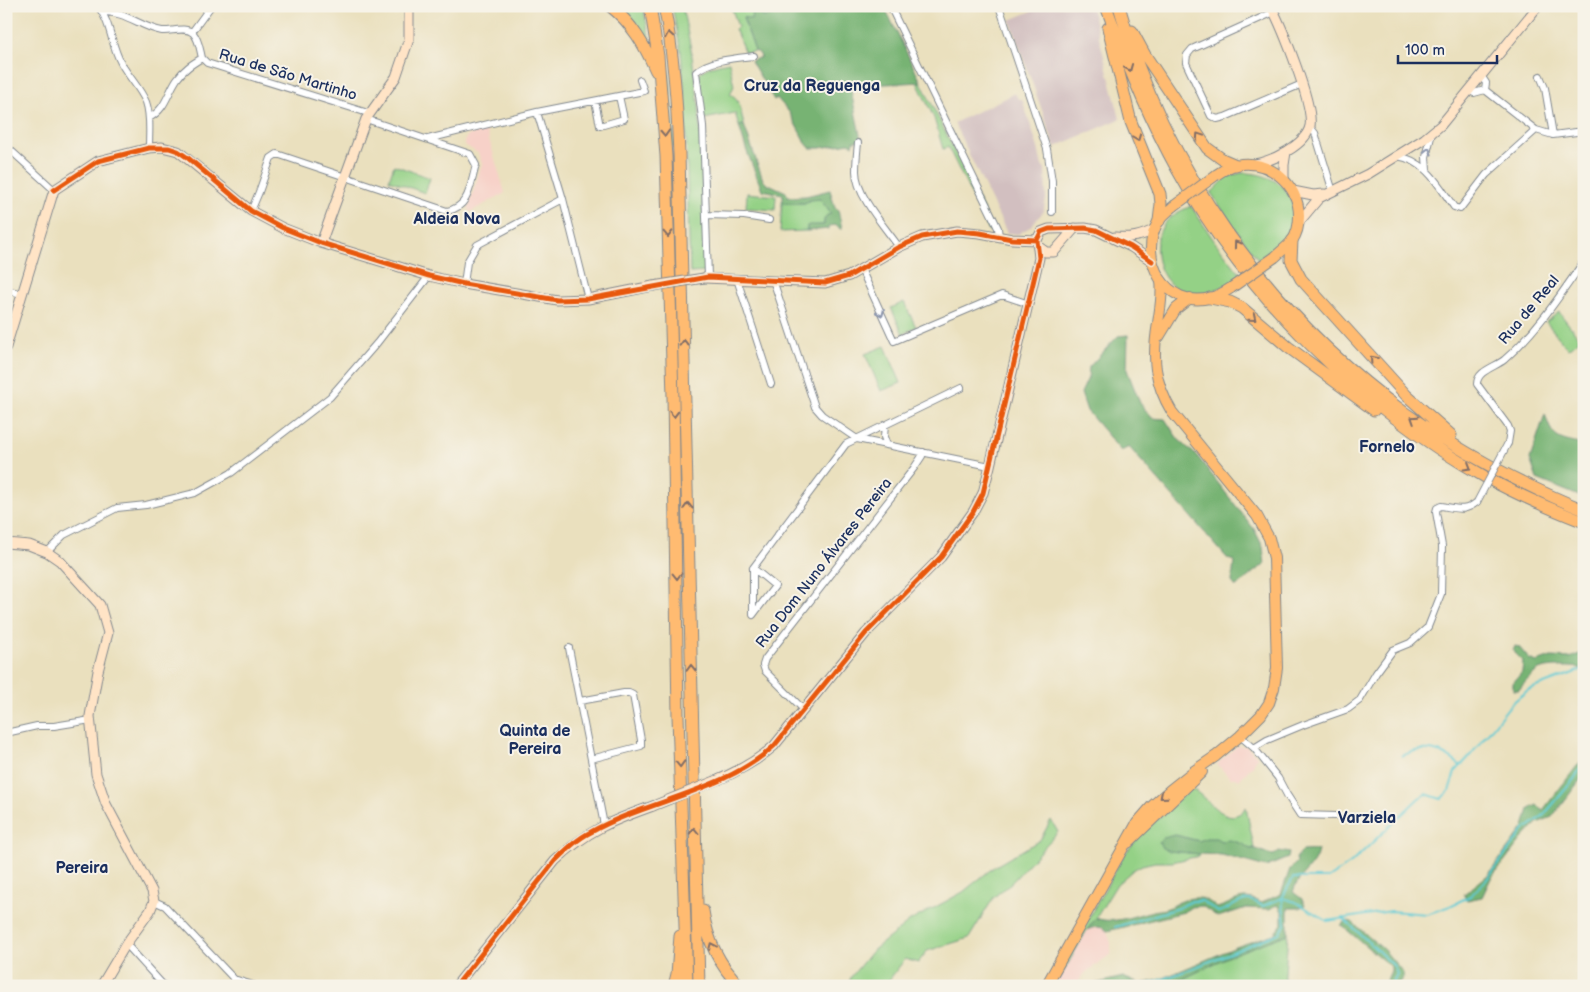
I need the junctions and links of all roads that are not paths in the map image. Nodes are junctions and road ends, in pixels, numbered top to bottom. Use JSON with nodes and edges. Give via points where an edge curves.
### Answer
{"nodes":[{"id":1,"x":98,"y":6,"type":"edge"},
{"id":2,"x":211,"y":6,"type":"edge"},
{"id":3,"x":409,"y":6,"type":"edge"},
{"id":4,"x":610,"y":6,"type":"edge"},
{"id":5,"x":650,"y":6,"type":"edge"},
{"id":6,"x":664,"y":6,"type":"edge"},
{"id":7,"x":901,"y":6,"type":"edge"},
{"id":8,"x":999,"y":6,"type":"edge"},
{"id":9,"x":1105,"y":6,"type":"edge"},
{"id":10,"x":1120,"y":6,"type":"edge"},
{"id":11,"x":1538,"y":6,"type":"edge"},
{"id":12,"x":891,"y":8,"type":"edge"},
{"id":13,"x":1272,"y":9,"type":"edge"},
{"id":14,"x":103,"y":12,"type":"junction"},
{"id":15,"x":192,"y":32,"type":"junction"},
{"id":16,"x":754,"y":56,"type":"dead end"},
{"id":17,"x":202,"y":58,"type":"junction"},
{"id":18,"x":1540,"y":76,"type":"dead end"},
{"id":19,"x":1482,"y":77,"type":"junction"},
{"id":20,"x":640,"y":80,"type":"dead end"},
{"id":21,"x":1302,"y":84,"type":"junction"},
{"id":22,"x":661,"y":85,"type":"junction"},
{"id":23,"x":1485,"y":90,"type":"junction"},
{"id":24,"x":1470,"y":91,"type":"junction"},
{"id":25,"x":618,"y":96,"type":"junction"},
{"id":26,"x":595,"y":101,"type":"junction"},
{"id":27,"x":537,"y":112,"type":"junction"},
{"id":28,"x":367,"y":116,"type":"junction"},
{"id":29,"x":149,"y":118,"type":"junction"},
{"id":30,"x":1310,"y":127,"type":"junction"},
{"id":31,"x":1536,"y":130,"type":"junction"},
{"id":32,"x":1584,"y":132,"type":"edge"},
{"id":33,"x":1432,"y":133,"type":"junction"},
{"id":34,"x":1553,"y":135,"type":"junction"},
{"id":35,"x":427,"y":139,"type":"junction"},
{"id":36,"x":858,"y":143,"type":"dead end"},
{"id":37,"x":6,"y":146,"type":"edge"},
{"id":38,"x":149,"y":148,"type":"junction"},
{"id":39,"x":1286,"y":152,"type":"junction"},
{"id":40,"x":1397,"y":156,"type":"junction"},
{"id":41,"x":1255,"y":164,"type":"junction"},
{"id":42,"x":1236,"y":165,"type":"junction"},
{"id":43,"x":1427,"y":170,"type":"junction"},
{"id":44,"x":344,"y":177,"type":"junction"},
{"id":45,"x":1284,"y":180,"type":"junction"},
{"id":46,"x":54,"y":190,"type":"junction"},
{"id":47,"x":1293,"y":191,"type":"junction"},
{"id":48,"x":1330,"y":193,"type":"junction"},
{"id":49,"x":563,"y":199,"type":"junction"},
{"id":50,"x":251,"y":211,"type":"junction"},
{"id":51,"x":1052,"y":212,"type":"dead end"},
{"id":52,"x":707,"y":216,"type":"junction"},
{"id":53,"x":769,"y":220,"type":"dead end"},
{"id":54,"x":1299,"y":222,"type":"junction"},
{"id":55,"x":1157,"y":225,"type":"junction"},
{"id":56,"x":1075,"y":228,"type":"junction"},
{"id":57,"x":1053,"y":230,"type":"junction"},
{"id":58,"x":999,"y":237,"type":"junction"},
{"id":59,"x":1112,"y":237,"type":"junction"},
{"id":60,"x":1292,"y":240,"type":"junction"},
{"id":61,"x":320,"y":243,"type":"junction"},
{"id":62,"x":1038,"y":243,"type":"junction"},
{"id":63,"x":1061,"y":244,"type":"junction"},
{"id":64,"x":899,"y":247,"type":"junction"},
{"id":65,"x":1051,"y":253,"type":"junction"},
{"id":66,"x":1152,"y":261,"type":"junction"},
{"id":67,"x":1584,"y":261,"type":"edge"},
{"id":68,"x":861,"y":269,"type":"junction"},
{"id":69,"x":1035,"y":274,"type":"junction"},
{"id":70,"x":429,"y":276,"type":"junction"},
{"id":71,"x":706,"y":277,"type":"junction"},
{"id":72,"x":737,"y":279,"type":"junction"},
{"id":73,"x":773,"y":280,"type":"junction"},
{"id":74,"x":1161,"y":281,"type":"junction"},
{"id":75,"x":464,"y":284,"type":"junction"},
{"id":76,"x":6,"y":290,"type":"edge"},
{"id":77,"x":22,"y":294,"type":"junction"},
{"id":78,"x":1190,"y":298,"type":"junction"},
{"id":79,"x":1210,"y":298,"type":"junction"},
{"id":80,"x":588,"y":299,"type":"junction"},
{"id":81,"x":1028,"y":304,"type":"junction"},
{"id":82,"x":1156,"y":343,"type":"junction"},
{"id":83,"x":6,"y":347,"type":"edge"},
{"id":84,"x":771,"y":384,"type":"dead end"},
{"id":85,"x":961,"y":388,"type":"dead end"},
{"id":86,"x":885,"y":425,"type":"junction"},
{"id":87,"x":857,"y":439,"type":"junction"},
{"id":88,"x":1427,"y":441,"type":"junction"},
{"id":89,"x":887,"y":445,"type":"junction"},
{"id":90,"x":923,"y":452,"type":"junction"},
{"id":91,"x":1486,"y":462,"type":"junction"},
{"id":92,"x":990,"y":466,"type":"junction"},
{"id":93,"x":1584,"y":510,"type":"edge"},
{"id":94,"x":1584,"y":522,"type":"edge"},
{"id":95,"x":6,"y":543,"type":"edge"},
{"id":96,"x":46,"y":552,"type":"junction"},
{"id":97,"x":753,"y":568,"type":"junction"},
{"id":98,"x":569,"y":648,"type":"dead end"},
{"id":99,"x":580,"y":701,"type":"junction"},
{"id":100,"x":804,"y":710,"type":"junction"},
{"id":101,"x":91,"y":720,"type":"junction"},
{"id":102,"x":7,"y":731,"type":"edge"},
{"id":103,"x":1240,"y":736,"type":"junction"},
{"id":104,"x":1254,"y":748,"type":"junction"},
{"id":105,"x":591,"y":759,"type":"junction"},
{"id":106,"x":1336,"y":816,"type":"dead end"},
{"id":107,"x":604,"y":825,"type":"junction"},
{"id":108,"x":696,"y":879,"type":"junction"},
{"id":109,"x":154,"y":901,"type":"junction"},
{"id":110,"x":685,"y":914,"type":"junction"},
{"id":111,"x":126,"y":944,"type":"junction"},
{"id":112,"x":101,"y":986,"type":"edge"},
{"id":113,"x":164,"y":986,"type":"edge"},
{"id":114,"x":256,"y":986,"type":"edge"},
{"id":115,"x":456,"y":986,"type":"edge"},
{"id":116,"x":674,"y":986,"type":"edge"},
{"id":117,"x":687,"y":986,"type":"edge"},
{"id":118,"x":699,"y":986,"type":"edge"},
{"id":119,"x":740,"y":986,"type":"edge"},
{"id":120,"x":1046,"y":986,"type":"edge"}],
"edges":[{"from":1,"to":14,"type":"street"},
{"from":2,"to":15,"type":"street"},
{"from":3,"to":28,"type":"street","via":[[409,39],[396,78]]},
{"from":4,"to":22,"type":"highway","via":[[636,32]]},
{"from":5,"to":22,"type":"highway"},
{"from":108,"to":6,"type":"highway","one_way":true,"via":[[679,154],[675,78]]},
{"from":7,"to":12,"type":"street"},
{"from":8,"to":51,"type":"street","via":[[1046,149],[1051,173]]},
{"from":9,"to":55,"type":"highway","one_way":true,"via":[[1130,122],[1160,194],[1161,210]]},
{"from":9,"to":88,"type":"highway","one_way":true,"via":[[1160,137],[1198,204],[1240,264],[1316,350],[1362,392]]},
{"from":42,"to":10,"type":"highway","one_way":true,"via":[[1207,148],[1145,55]]},
{"from":91,"to":10,"type":"highway","one_way":true,"via":[[1405,413],[1344,364],[1294,314],[1249,260],[1199,189],[1172,140],[1144,80]]},
{"from":11,"to":19,"type":"street"},
{"from":12,"to":58,"type":"street","via":[[998,228]]},
{"from":13,"to":21,"type":"street"},
{"from":13,"to":21,"type":"street","via":[[1192,50],[1186,63],[1211,116],[1217,119]]},
{"from":14,"to":15,"type":"street","via":[[112,12],[162,31]]},
{"from":14,"to":29,"type":"street","via":[[120,62],[146,102]]},
{"from":15,"to":17,"type":"street"},
{"from":16,"to":52,"type":"street","via":[[719,61],[696,72],[703,126]]},
{"from":17,"to":28,"type":"street","name":"Rua de São Martinho","via":[[207,63]]},
{"from":17,"to":29,"type":"street","via":[[190,64],[177,79],[159,113]]},
{"from":18,"to":34,"type":"street"},
{"from":19,"to":23,"type":"street"},
{"from":19,"to":24,"type":"street"},
{"from":20,"to":25,"type":"street","via":[[644,91]]},
{"from":21,"to":30,"type":"street"},
{"from":22,"to":110,"type":"highway","one_way":true,"via":[[672,327],[678,716]]},
{"from":23,"to":24,"type":"street"},
{"from":23,"to":31,"type":"street"},
{"from":24,"to":33,"type":"street"},
{"from":25,"to":26,"type":"street"},
{"from":25,"to":26,"type":"street","via":[[624,119],[600,126]]},
{"from":26,"to":27,"type":"street"},
{"from":27,"to":35,"type":"street"},
{"from":27,"to":49,"type":"street"},
{"from":28,"to":35,"type":"street","name":"Rua de São Martinho"},
{"from":28,"to":44,"type":"street"},
{"from":29,"to":38,"type":"street"},
{"from":30,"to":39,"type":"street","via":[[1306,136]]},
{"from":30,"to":48,"type":"street","via":[[1315,133]]},
{"from":31,"to":34,"type":"street"},
{"from":31,"to":43,"type":"street","via":[[1486,175],[1460,209],[1454,207]]},
{"from":32,"to":34,"type":"street"},
{"from":33,"to":40,"type":"street"},
{"from":43,"to":33,"type":"street","one_way":true,"via":[[1426,157]]},
{"from":35,"to":44,"type":"street","name":"Rua de São Martinho","via":[[474,158],[476,165],[465,201],[457,209],[447,211]]},
{"from":36,"to":64,"type":"street","via":[[856,172],[860,188]]},
{"from":37,"to":46,"type":"street"},
{"from":38,"to":46,"type":"street","via":[[98,161]]},
{"from":38,"to":50,"type":"street","via":[[178,151]]},
{"from":39,"to":41,"type":"street"},
{"from":39,"to":45,"type":"street"},
{"from":40,"to":43,"type":"street","via":[[1408,157]]},
{"from":40,"to":48,"type":"street"},
{"from":41,"to":42,"type":"main road"},
{"from":41,"to":45,"type":"main road","via":[[1270,169]]},
{"from":42,"to":55,"type":"main road","bridge":true,"via":[[1216,175],[1174,206]]},
{"from":44,"to":50,"type":"street","via":[[274,155]]},
{"from":44,"to":61,"type":"street"},
{"from":45,"to":47,"type":"main road"},
{"from":46,"to":77,"type":"street"},
{"from":47,"to":48,"type":"street","via":[[1313,195]]},
{"from":47,"to":54,"type":"main road"},
{"from":48,"to":54,"type":"street","via":[[1314,203]]},
{"from":49,"to":75,"type":"street","via":[[477,245],[467,262]]},
{"from":49,"to":80,"type":"street"},
{"from":50,"to":61,"type":"street"},
{"from":52,"to":53,"type":"street"},
{"from":52,"to":71,"type":"street"},
{"from":54,"to":60,"type":"main road"},
{"from":55,"to":59,"type":"street","via":[[1145,235]]},
{"from":55,"to":66,"type":"main road","via":[[1150,246]]},
{"from":56,"to":57,"type":"street"},
{"from":56,"to":59,"type":"street","via":[[1096,230]]},
{"from":56,"to":63,"type":"street"},
{"from":57,"to":62,"type":"street","via":[[1041,232]]},
{"from":57,"to":63,"type":"street","via":[[1060,235]]},
{"from":58,"to":62,"type":"street"},
{"from":58,"to":64,"type":"street","via":[[957,231],[922,237]]},
{"from":59,"to":66,"type":"street"},
{"from":60,"to":79,"type":"main road","bridge":true,"via":[[1232,288]]},
{"from":91,"to":60,"type":"highway","one_way":true,"via":[[1406,395],[1300,279],[1291,260]]},
{"from":61,"to":70,"type":"street"},
{"from":62,"to":65,"type":"street"},
{"from":62,"to":69,"type":"street"},
{"from":63,"to":65,"type":"street"},
{"from":64,"to":68,"type":"street"},
{"from":65,"to":69,"type":"street"},
{"from":66,"to":74,"type":"main road"},
{"from":67,"to":104,"type":"street","name":"Rua de Real","bridge":true,"via":[[1551,309],[1504,360],[1477,379],[1477,384],[1508,426],[1508,443],[1477,502],[1463,510],[1437,508],[1442,546],[1441,594],[1428,626],[1410,643],[1393,650],[1360,700]]},
{"from":68,"to":73,"type":"street","via":[[825,283]]},
{"from":68,"to":81,"type":"street","one_way":true,"via":[[894,342],[1002,295]]},
{"from":69,"to":81,"type":"street"},
{"from":70,"to":75,"type":"street"},
{"from":70,"to":96,"type":"street","via":[[330,397],[231,473],[195,494],[117,508],[64,535]]},
{"from":71,"to":72,"type":"street"},
{"from":71,"to":80,"type":"street","bridge":true},
{"from":72,"to":73,"type":"street"},
{"from":72,"to":84,"type":"street"},
{"from":73,"to":87,"type":"street","via":[[815,407]]},
{"from":74,"to":78,"type":"main road","via":[[1175,293]]},
{"from":74,"to":82,"type":"main road","via":[[1162,305]]},
{"from":75,"to":80,"type":"street","via":[[557,300]]},
{"from":76,"to":77,"type":"street"},
{"from":77,"to":83,"type":"street"},
{"from":78,"to":79,"type":"main road"},
{"from":78,"to":82,"type":"main road","via":[[1170,316]]},
{"from":79,"to":88,"type":"highway","one_way":true,"via":[[1235,304],[1357,398]]},
{"from":81,"to":92,"type":"street"},
{"from":82,"to":103,"type":"main road","via":[[1155,370],[1172,412],[1256,516],[1272,548],[1276,679],[1265,709]]},
{"from":85,"to":86,"type":"street"},
{"from":86,"to":87,"type":"street"},
{"from":86,"to":89,"type":"street"},
{"from":87,"to":89,"type":"street"},
{"from":87,"to":97,"type":"street","via":[[846,444]]},
{"from":88,"to":94,"type":"highway","one_way":true,"via":[[1496,483]]},
{"from":89,"to":90,"type":"street"},
{"from":90,"to":92,"type":"street"},
{"from":90,"to":100,"type":"street","name":"Rua Dom Nuno Álvares Pereira","via":[[914,468],[765,659],[765,671]]},
{"from":91,"to":93,"type":"highway"},
{"from":92,"to":100,"type":"street","via":[[974,512],[941,557],[866,633]]},
{"from":95,"to":96,"type":"street","via":[[29,545]]},
{"from":96,"to":101,"type":"street","via":[[60,562],[100,605],[108,633],[98,671]]},
{"from":97,"to":97,"type":"street","via":[[753,587],[753,615],[775,586]]},
{"from":98,"to":99,"type":"street"},
{"from":99,"to":105,"type":"street"},
{"from":99,"to":105,"type":"street","via":[[624,693],[633,695],[640,746]]},
{"from":100,"to":107,"type":"street","bridge":true,"via":[[766,754],[743,769]]},
{"from":101,"to":102,"type":"street"},
{"from":101,"to":109,"type":"street","via":[[96,774],[104,797]]},
{"from":103,"to":104,"type":"street"},
{"from":103,"to":120,"type":"main road","via":[[1150,807],[1132,830]]},
{"from":104,"to":106,"type":"street","via":[[1278,778],[1300,815]]},
{"from":105,"to":107,"type":"street"},
{"from":107,"to":115,"type":"street","via":[[572,845],[555,861]]},
{"from":108,"to":118,"type":"highway"},
{"from":119,"to":108,"type":"highway","one_way":true,"via":[[711,943]]},
{"from":109,"to":111,"type":"street"},
{"from":109,"to":114,"type":"street","via":[[165,906],[234,979]]},
{"from":110,"to":116,"type":"highway","via":[[681,918]]},
{"from":110,"to":117,"type":"highway"},
{"from":111,"to":112,"type":"street"},
{"from":111,"to":113,"type":"street"}]}
